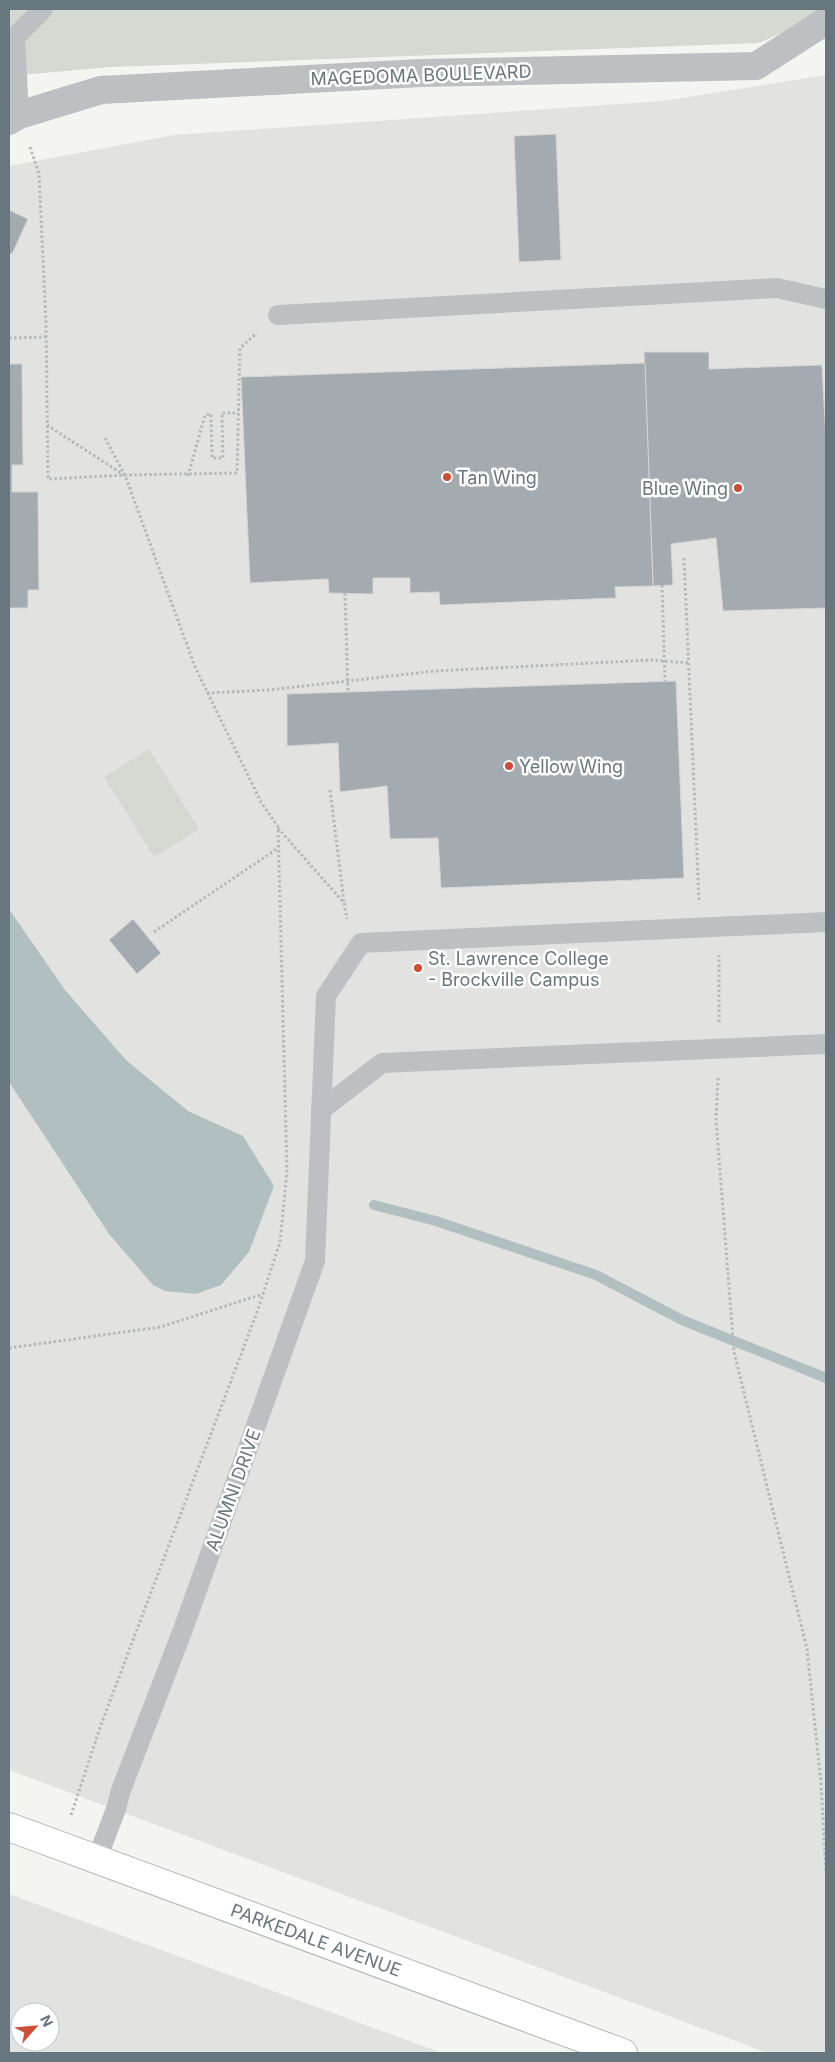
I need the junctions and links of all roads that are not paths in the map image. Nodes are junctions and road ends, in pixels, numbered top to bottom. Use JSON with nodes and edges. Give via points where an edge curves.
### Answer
{"nodes":[{"id":1,"x":43,"y":9,"type":"edge"},
{"id":2,"x":826,"y":21,"type":"edge"},
{"id":3,"x":14,"y":118,"type":"edge"},
{"id":4,"x":826,"y":300,"type":"edge"},
{"id":5,"x":278,"y":315,"type":"road end"},
{"id":6,"x":826,"y":922,"type":"edge"},
{"id":7,"x":826,"y":1044,"type":"edge"},
{"id":8,"x":321,"y":1110,"type":"junction"},
{"id":9,"x":9,"y":1827,"type":"edge"},
{"id":10,"x":97,"y":1859,"type":"junction"},
{"id":11,"x":623,"y":2053,"type":"edge"}],
"edges":[{"from":1,"to":3,"type":"lane","via":[[15,37]]},
{"from":2,"to":3,"type":"street","name":"MAGEDOMA BOULEVARD","via":[[756,66],[421,73],[101,90]]},
{"from":4,"to":5,"type":"lane","via":[[777,288]]},
{"from":6,"to":8,"type":"lane","name":"ALUMNI DRIVE","via":[[361,944],[326,996]]},
{"from":7,"to":8,"type":"lane","via":[[382,1062]]},
{"from":8,"to":10,"type":"lane","name":"ALUMNI DRIVE","via":[[315,1261]]},
{"from":9,"to":10,"type":"main road","name":"PARKEDALE AVENUE"},
{"from":10,"to":11,"type":"main road","name":"PARKEDALE AVENUE"}]}
